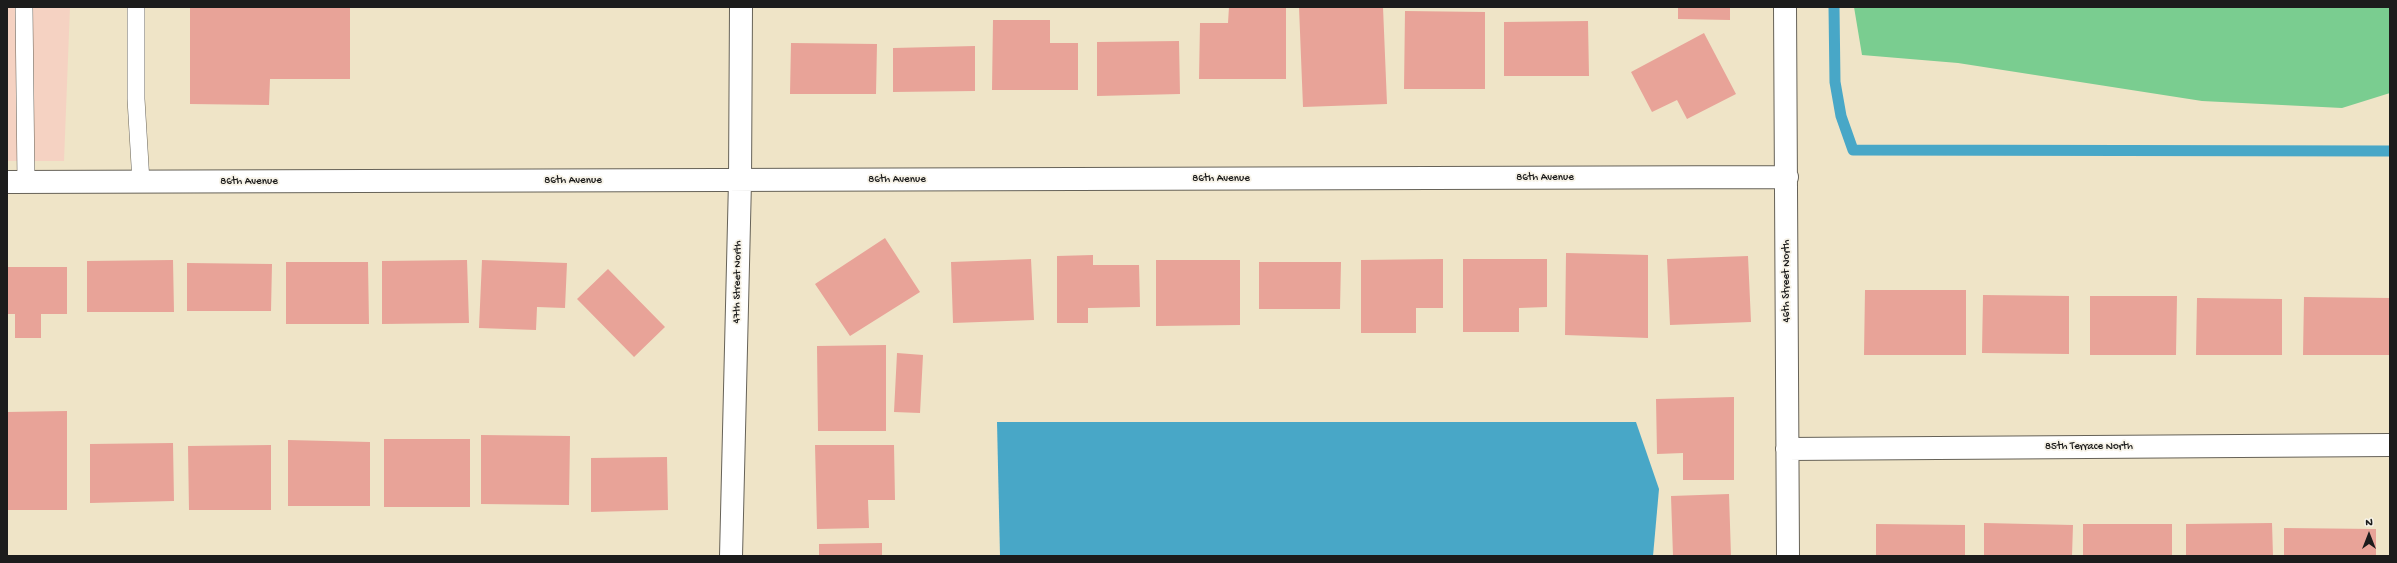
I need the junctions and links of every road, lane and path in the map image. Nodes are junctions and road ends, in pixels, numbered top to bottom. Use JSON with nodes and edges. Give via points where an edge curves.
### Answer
{"nodes":[{"id":1,"x":24,"y":7,"type":"edge"},
{"id":2,"x":136,"y":7,"type":"edge"},
{"id":3,"x":741,"y":7,"type":"edge"},
{"id":4,"x":1784,"y":7,"type":"edge"},
{"id":5,"x":1787,"y":177,"type":"junction"},
{"id":6,"x":740,"y":181,"type":"junction"},
{"id":7,"x":17,"y":182,"type":"edge"},
{"id":8,"x":141,"y":182,"type":"junction"},
{"id":9,"x":2390,"y":445,"type":"edge"},
{"id":10,"x":1787,"y":449,"type":"junction"},
{"id":11,"x":731,"y":556,"type":"edge"},
{"id":12,"x":1788,"y":556,"type":"edge"}],
"edges":[{"from":1,"to":7,"type":"lane"},
{"from":2,"to":8,"type":"lane","via":[[136,99]]},
{"from":3,"to":6,"type":"street","name":"47th Street North"},
{"from":4,"to":5,"type":"street","name":"46th Street North"},
{"from":5,"to":6,"type":"street","name":"86th Avenue"},
{"from":5,"to":10,"type":"street","name":"46th Street North"},
{"from":6,"to":8,"type":"street","name":"86th Avenue"},
{"from":6,"to":11,"type":"street","name":"47th Street North"},
{"from":7,"to":8,"type":"street","name":"86th Avenue"},
{"from":9,"to":10,"type":"street","name":"85th Terrace North"},
{"from":10,"to":12,"type":"street","name":"46th Street North"}]}
